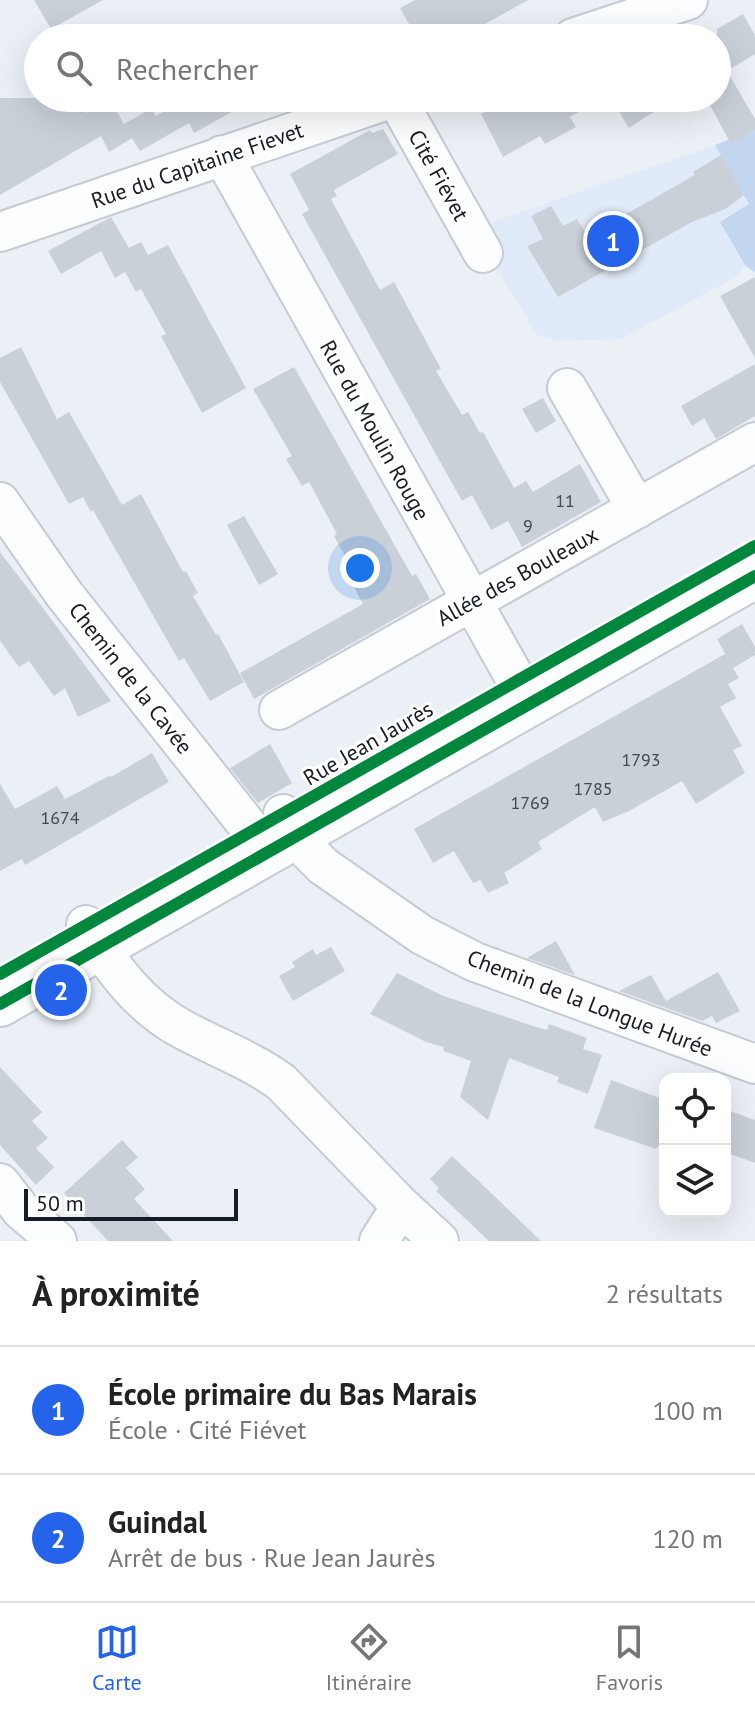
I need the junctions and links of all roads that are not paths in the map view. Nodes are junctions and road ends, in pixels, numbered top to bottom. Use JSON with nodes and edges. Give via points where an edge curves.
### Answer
{"nodes":[{"id":1,"x":688,"y":0,"type":"edge"},
{"id":2,"x":615,"y":24,"type":"edge"},
{"id":3,"x":352,"y":112,"type":"edge"},
{"id":4,"x":402,"y":112,"type":"edge"},
{"id":5,"x":222,"y":155,"type":"junction"},
{"id":6,"x":0,"y":232,"type":"edge"},
{"id":7,"x":483,"y":253,"type":"dead end"},
{"id":8,"x":567,"y":388,"type":"dead end"},
{"id":9,"x":755,"y":442,"type":"edge"},
{"id":10,"x":0,"y":502,"type":"edge"},
{"id":11,"x":637,"y":509,"type":"junction"},
{"id":12,"x":755,"y":546,"type":"edge"},
{"id":13,"x":755,"y":576,"type":"edge"},
{"id":14,"x":471,"y":602,"type":"junction"},
{"id":15,"x":522,"y":692,"type":"junction"},
{"id":16,"x":279,"y":710,"type":"dead end"},
{"id":17,"x":274,"y":833,"type":"junction"},
{"id":18,"x":92,"y":936,"type":"junction"},
{"id":19,"x":0,"y":974,"type":"edge"},
{"id":20,"x":0,"y":1004,"type":"edge"},
{"id":21,"x":755,"y":1064,"type":"edge"},
{"id":22,"x":0,"y":1183,"type":"edge"},
{"id":23,"x":401,"y":1206,"type":"junction"},
{"id":24,"x":57,"y":1241,"type":"edge"},
{"id":25,"x":379,"y":1241,"type":"edge"},
{"id":26,"x":439,"y":1241,"type":"edge"}],
"edges":[{"from":1,"to":2,"type":"street"},
{"from":3,"to":5,"type":"street","name":"Rue du Capitaine Fievet"},
{"from":4,"to":7,"type":"street","name":"Cité Fiévet"},
{"from":5,"to":6,"type":"street","name":"Rue du Capitaine Fievet"},
{"from":5,"to":14,"type":"street","name":"Rue du Moulin Rouge"},
{"from":8,"to":11,"type":"street"},
{"from":9,"to":11,"type":"street","name":"Allée des Bouleaux"},
{"from":10,"to":17,"type":"street","name":"Chemin de la Cavée","via":[[72,604]]},
{"from":11,"to":14,"type":"street","name":"Allée des Bouleaux"},
{"from":12,"to":15,"type":"main road","name":"Rue Jean Jaurès"},
{"from":13,"to":15,"type":"main road","name":"Rue Jean Jaurès"},
{"from":14,"to":15,"type":"street","name":"Rue du Moulin Rouge"},
{"from":14,"to":16,"type":"street","name":"Allée des Bouleaux"},
{"from":15,"to":17,"type":"main road","name":"Rue Jean Jaurès"},
{"from":17,"to":18,"type":"main road","name":"Rue Jean Jaurès"},
{"from":17,"to":21,"type":"street","name":"Chemin de la Longue Hurée","via":[[422,935],[462,956]]},
{"from":18,"to":19,"type":"main road","name":"Rue Jean Jaurès"},
{"from":18,"to":20,"type":"main road","name":"Rue Jean Jaurès"},
{"from":18,"to":23,"type":"street","via":[[121,978],[168,1021],[281,1082]]},
{"from":22,"to":24,"type":"street"},
{"from":23,"to":25,"type":"street"},
{"from":23,"to":26,"type":"street"}]}
